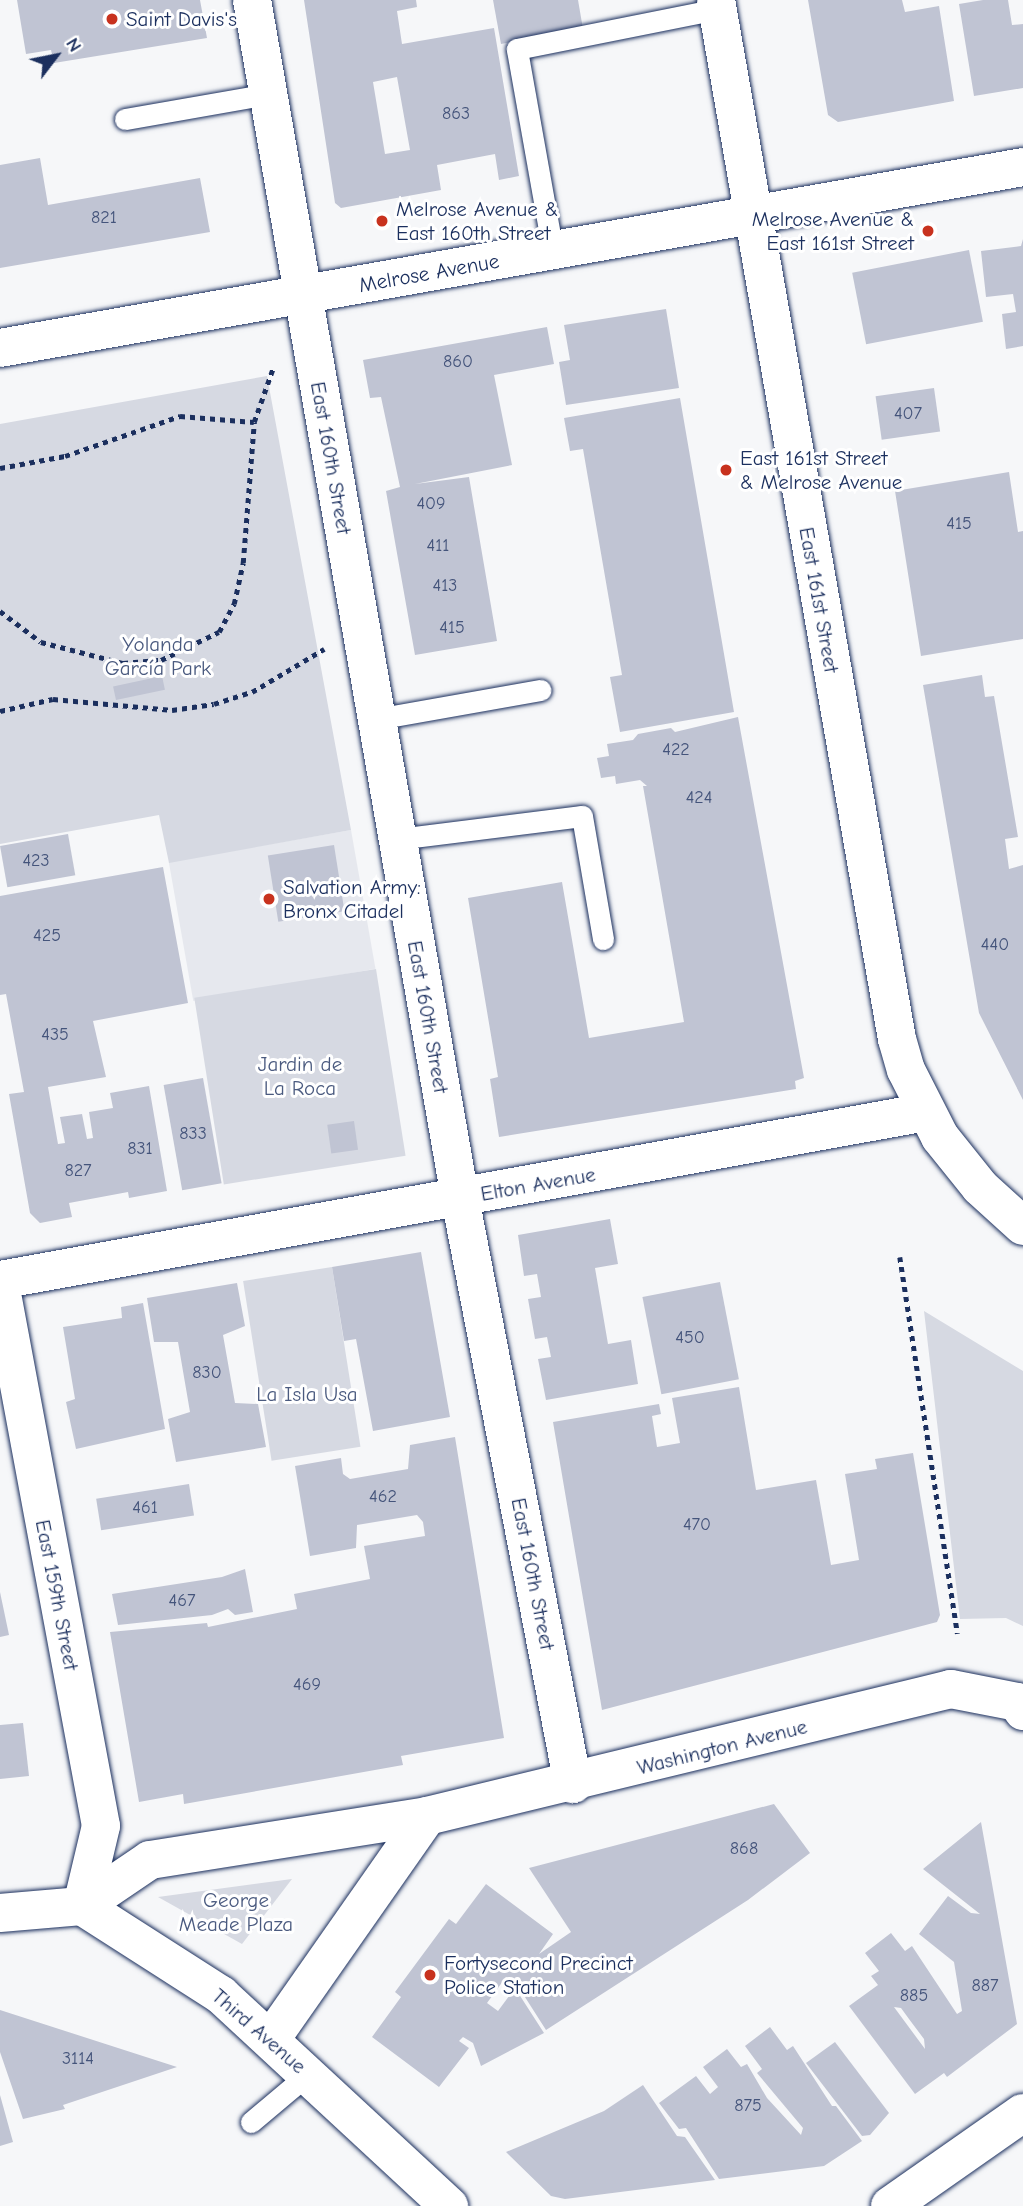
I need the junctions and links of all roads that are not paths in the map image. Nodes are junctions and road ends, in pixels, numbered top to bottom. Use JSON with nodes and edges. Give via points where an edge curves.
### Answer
{"nodes":[{"id":1,"x":251,"y":0,"type":"edge"},
{"id":2,"x":717,"y":4,"type":"edge"},
{"id":3,"x":268,"y":94,"type":"junction"},
{"id":4,"x":125,"y":119,"type":"dead end"},
{"id":5,"x":1023,"y":167,"type":"edge"},
{"id":6,"x":753,"y":212,"type":"junction"},
{"id":7,"x":553,"y":252,"type":"junction"},
{"id":8,"x":303,"y":295,"type":"junction"},
{"id":9,"x":0,"y":348,"type":"edge"},
{"id":10,"x":540,"y":690,"type":"dead end"},
{"id":11,"x":376,"y":719,"type":"junction"},
{"id":12,"x":397,"y":839,"type":"junction"},
{"id":13,"x":603,"y":939,"type":"dead end"},
{"id":14,"x":926,"y":1112,"type":"junction"},
{"id":15,"x":460,"y":1198,"type":"junction"},
{"id":16,"x":1023,"y":1226,"type":"edge"},
{"id":17,"x":0,"y":1282,"type":"edge"},
{"id":18,"x":1020,"y":1706,"type":"edge"},
{"id":19,"x":573,"y":1784,"type":"junction"},
{"id":20,"x":427,"y":1816,"type":"junction"},
{"id":21,"x":82,"y":1906,"type":"junction"},
{"id":22,"x":0,"y":1913,"type":"edge"},
{"id":23,"x":271,"y":2039,"type":"junction"},
{"id":24,"x":308,"y":2074,"type":"junction"},
{"id":25,"x":1023,"y":2113,"type":"edge"},
{"id":26,"x":251,"y":2122,"type":"dead end"},
{"id":27,"x":449,"y":2206,"type":"edge"},
{"id":28,"x":890,"y":2206,"type":"edge"}],
"edges":[{"from":1,"to":3,"type":"street","name":"East 160th Street"},
{"from":2,"to":6,"type":"street","name":"East 161st Street"},
{"from":2,"to":7,"type":"lane","via":[[517,49]]},
{"from":3,"to":4,"type":"lane"},
{"from":3,"to":8,"type":"street","name":"East 160th Street"},
{"from":5,"to":6,"type":"street","name":"Melrose Avenue"},
{"from":6,"to":7,"type":"street","name":"Melrose Avenue"},
{"from":6,"to":14,"type":"street","name":"East 161st Street","via":[[897,1039]]},
{"from":7,"to":8,"type":"street","name":"Melrose Avenue"},
{"from":8,"to":9,"type":"street","name":"Melrose Avenue"},
{"from":8,"to":11,"type":"street","name":"East 160th Street"},
{"from":10,"to":11,"type":"lane"},
{"from":11,"to":12,"type":"street","name":"East 160th Street"},
{"from":12,"to":13,"type":"lane","via":[[582,816]]},
{"from":12,"to":15,"type":"street","name":"East 160th Street"},
{"from":14,"to":15,"type":"street","name":"Elton Avenue"},
{"from":14,"to":16,"type":"street","via":[[958,1164]]},
{"from":15,"to":17,"type":"street","name":"Elton Avenue"},
{"from":15,"to":19,"type":"street","name":"East 160th Street"},
{"from":17,"to":21,"type":"street","name":"East 159th Street","via":[[101,1826]]},
{"from":18,"to":19,"type":"street","name":"Washington Avenue","via":[[951,1689]]},
{"from":19,"to":20,"type":"street","name":"Washington Avenue"},
{"from":20,"to":21,"type":"street","name":"Washington Avenue","via":[[150,1860]]},
{"from":20,"to":23,"type":"street"},
{"from":21,"to":22,"type":"street"},
{"from":21,"to":23,"type":"street","name":"Third Avenue","via":[[221,1995]]},
{"from":23,"to":24,"type":"street","name":"Third Avenue"},
{"from":24,"to":26,"type":"lane"},
{"from":24,"to":27,"type":"street","name":"Third Avenue"},
{"from":25,"to":28,"type":"street"}]}
